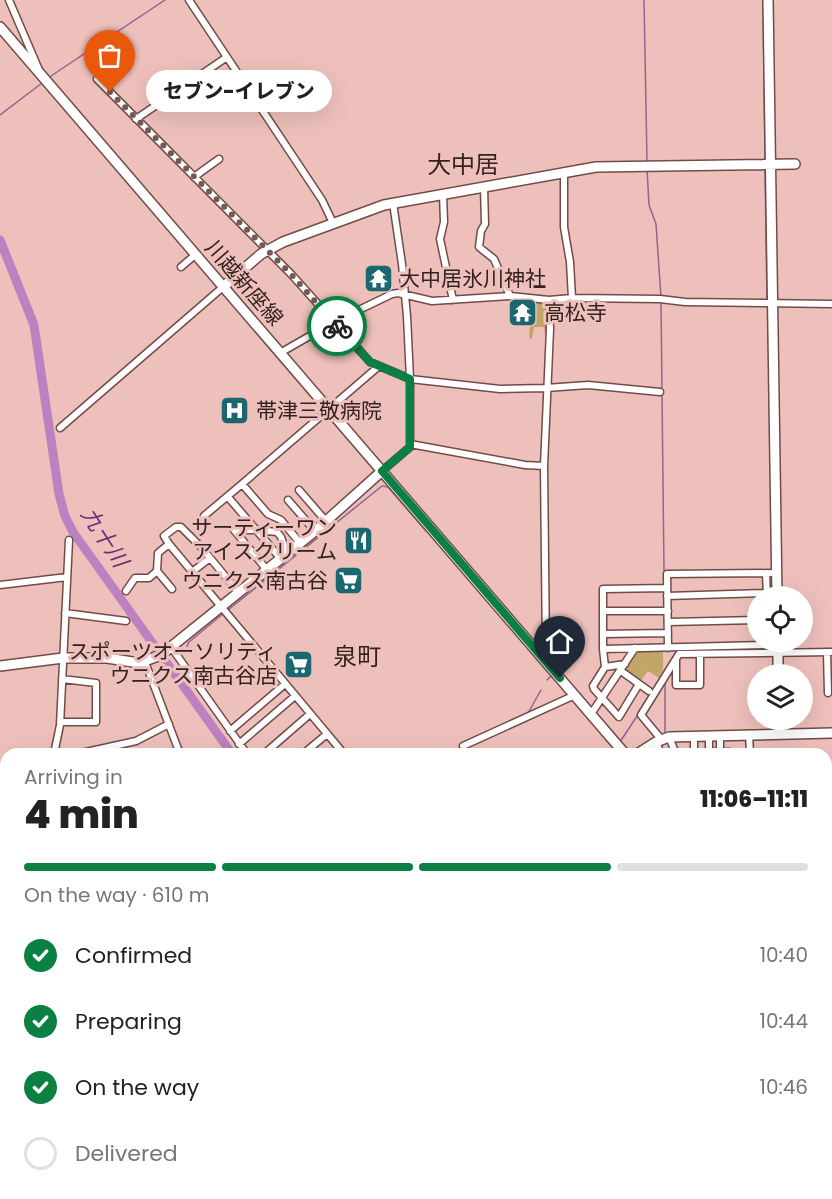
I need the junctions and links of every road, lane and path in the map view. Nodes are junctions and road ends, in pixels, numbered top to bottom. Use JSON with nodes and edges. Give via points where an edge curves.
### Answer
{"nodes":[{"id":1,"x":9,"y":0,"type":"edge"},
{"id":2,"x":189,"y":0,"type":"edge"},
{"id":3,"x":768,"y":0,"type":"edge"},
{"id":4,"x":0,"y":27,"type":"edge"},
{"id":5,"x":227,"y":57,"type":"junction"},
{"id":6,"x":42,"y":76,"type":"junction"},
{"id":7,"x":97,"y":79,"type":"dead end"},
{"id":8,"x":136,"y":119,"type":"junction"},
{"id":9,"x":219,"y":159,"type":"dead end"},
{"id":10,"x":770,"y":163,"type":"junction"},
{"id":11,"x":795,"y":164,"type":"dead end"},
{"id":12,"x":564,"y":172,"type":"junction"},
{"id":13,"x":194,"y":177,"type":"junction"},
{"id":14,"x":484,"y":187,"type":"junction"},
{"id":15,"x":443,"y":194,"type":"junction"},
{"id":16,"x":393,"y":203,"type":"junction"},
{"id":17,"x":333,"y":223,"type":"junction"},
{"id":18,"x":267,"y":251,"type":"junction"},
{"id":19,"x":195,"y":255,"type":"junction"},
{"id":20,"x":181,"y":267,"type":"dead end"},
{"id":21,"x":223,"y":286,"type":"junction"},
{"id":22,"x":405,"y":296,"type":"junction"},
{"id":23,"x":510,"y":296,"type":"junction"},
{"id":24,"x":572,"y":298,"type":"junction"},
{"id":25,"x":453,"y":300,"type":"junction"},
{"id":26,"x":549,"y":300,"type":"junction"},
{"id":27,"x":772,"y":303,"type":"junction"},
{"id":28,"x":832,"y":304,"type":"edge"},
{"id":29,"x":334,"y":322,"type":"junction"},
{"id":30,"x":280,"y":353,"type":"junction"},
{"id":31,"x":379,"y":366,"type":"junction"},
{"id":32,"x":410,"y":379,"type":"junction"},
{"id":33,"x":546,"y":388,"type":"junction"},
{"id":34,"x":660,"y":392,"type":"dead end"},
{"id":35,"x":329,"y":410,"type":"junction"},
{"id":36,"x":60,"y":428,"type":"dead end"},
{"id":37,"x":410,"y":444,"type":"junction"},
{"id":38,"x":544,"y":466,"type":"junction"},
{"id":39,"x":382,"y":471,"type":"junction"},
{"id":40,"x":242,"y":484,"type":"junction"},
{"id":41,"x":299,"y":490,"type":"dead end"},
{"id":42,"x":228,"y":497,"type":"junction"},
{"id":43,"x":288,"y":500,"type":"dead end"},
{"id":44,"x":204,"y":516,"type":"dead end"},
{"id":45,"x":326,"y":520,"type":"junction"},
{"id":46,"x":256,"y":530,"type":"junction"},
{"id":47,"x":315,"y":531,"type":"junction"},
{"id":48,"x":69,"y":540,"type":"dead end"},
{"id":49,"x":300,"y":543,"type":"junction"},
{"id":50,"x":169,"y":544,"type":"junction"},
{"id":51,"x":284,"y":557,"type":"junction"},
{"id":52,"x":210,"y":558,"type":"junction"},
{"id":53,"x":267,"y":570,"type":"junction"},
{"id":54,"x":157,"y":572,"type":"junction"},
{"id":55,"x":192,"y":572,"type":"junction"},
{"id":56,"x":771,"y":573,"type":"junction"},
{"id":57,"x":66,"y":577,"type":"junction"},
{"id":58,"x":0,"y":585,"type":"edge"},
{"id":59,"x":769,"y":586,"type":"edge"},
{"id":60,"x":774,"y":586,"type":"edge"},
{"id":61,"x":667,"y":588,"type":"junction"},
{"id":62,"x":172,"y":589,"type":"dead end"},
{"id":63,"x":126,"y":591,"type":"dead end"},
{"id":64,"x":239,"y":593,"type":"junction"},
{"id":65,"x":747,"y":595,"type":"edge"},
{"id":66,"x":668,"y":596,"type":"junction"},
{"id":67,"x":220,"y":608,"type":"junction"},
{"id":68,"x":603,"y":611,"type":"junction"},
{"id":69,"x":668,"y":611,"type":"junction"},
{"id":70,"x":65,"y":613,"type":"junction"},
{"id":71,"x":747,"y":620,"type":"edge"},
{"id":72,"x":126,"y":621,"type":"dead end"},
{"id":73,"x":668,"y":622,"type":"junction"},
{"id":74,"x":668,"y":633,"type":"junction"},
{"id":75,"x":603,"y":634,"type":"junction"},
{"id":76,"x":747,"y":646,"type":"edge"},
{"id":77,"x":635,"y":648,"type":"junction"},
{"id":78,"x":668,"y":648,"type":"junction"},
{"id":79,"x":169,"y":649,"type":"junction"},
{"id":80,"x":603,"y":649,"type":"junction"},
{"id":81,"x":778,"y":652,"type":"joint"},
{"id":82,"x":813,"y":652,"type":"edge"},
{"id":83,"x":830,"y":652,"type":"edge"},
{"id":84,"x":699,"y":654,"type":"junction"},
{"id":85,"x":63,"y":658,"type":"junction"},
{"id":86,"x":676,"y":658,"type":"junction"},
{"id":87,"x":149,"y":660,"type":"junction"},
{"id":88,"x":544,"y":660,"type":"junction"},
{"id":89,"x":625,"y":664,"type":"junction"},
{"id":90,"x":778,"y":664,"type":"edge"},
{"id":91,"x":0,"y":666,"type":"edge"},
{"id":92,"x":605,"y":667,"type":"junction"},
{"id":93,"x":621,"y":671,"type":"junction"},
{"id":94,"x":62,"y":679,"type":"junction"},
{"id":95,"x":285,"y":684,"type":"junction"},
{"id":96,"x":639,"y":684,"type":"junction"},
{"id":97,"x":649,"y":690,"type":"dead end"},
{"id":98,"x":827,"y":693,"type":"edge"},
{"id":99,"x":575,"y":695,"type":"junction"},
{"id":100,"x":295,"y":696,"type":"junction"},
{"id":101,"x":603,"y":698,"type":"junction"},
{"id":102,"x":310,"y":714,"type":"junction"},
{"id":103,"x":591,"y":714,"type":"junction"},
{"id":104,"x":60,"y":722,"type":"junction"},
{"id":105,"x":169,"y":724,"type":"junction"},
{"id":106,"x":780,"y":730,"type":"edge"},
{"id":107,"x":230,"y":731,"type":"junction"},
{"id":108,"x":780,"y":733,"type":"junction"},
{"id":109,"x":832,"y":733,"type":"edge"},
{"id":110,"x":327,"y":734,"type":"junction"},
{"id":111,"x":749,"y":734,"type":"junction"},
{"id":112,"x":709,"y":735,"type":"junction"},
{"id":113,"x":720,"y":735,"type":"junction"},
{"id":114,"x":694,"y":736,"type":"junction"},
{"id":115,"x":662,"y":739,"type":"junction"},
{"id":116,"x":239,"y":744,"type":"junction"},
{"id":117,"x":463,"y":746,"type":"dead end"},
{"id":118,"x":55,"y":748,"type":"edge"},
{"id":119,"x":110,"y":748,"type":"edge"},
{"id":120,"x":178,"y":748,"type":"edge"},
{"id":121,"x":242,"y":748,"type":"edge"},
{"id":122,"x":271,"y":748,"type":"edge"},
{"id":123,"x":310,"y":748,"type":"edge"},
{"id":124,"x":339,"y":748,"type":"edge"},
{"id":125,"x":621,"y":748,"type":"edge"},
{"id":126,"x":647,"y":748,"type":"edge"},
{"id":127,"x":661,"y":748,"type":"edge"},
{"id":128,"x":670,"y":748,"type":"edge"},
{"id":129,"x":694,"y":748,"type":"edge"},
{"id":130,"x":709,"y":748,"type":"edge"},
{"id":131,"x":720,"y":748,"type":"edge"},
{"id":132,"x":750,"y":748,"type":"edge"}],
"edges":[{"from":1,"to":6,"type":"street"},
{"from":2,"to":5,"type":"street"},
{"from":3,"to":10,"type":"street"},
{"from":4,"to":6,"type":"street","name":"川越新座線"},
{"from":5,"to":8,"type":"street"},
{"from":5,"to":17,"type":"street","via":[[322,200]]},
{"from":6,"to":19,"type":"street","name":"川越新座線"},
{"from":7,"to":8,"type":"street"},
{"from":8,"to":13,"type":"street"},
{"from":9,"to":13,"type":"street"},
{"from":10,"to":11,"type":"street"},
{"from":10,"to":12,"type":"street","via":[[608,166]]},
{"from":10,"to":27,"type":"street"},
{"from":12,"to":14,"type":"street"},
{"from":12,"to":24,"type":"street","via":[[564,227]]},
{"from":13,"to":18,"type":"street"},
{"from":14,"to":15,"type":"street"},
{"from":14,"to":23,"type":"street","via":[[486,224],[479,248],[494,260]]},
{"from":15,"to":16,"type":"street"},
{"from":15,"to":25,"type":"street","via":[[440,239]]},
{"from":16,"to":17,"type":"street"},
{"from":16,"to":22,"type":"street"},
{"from":17,"to":18,"type":"street"},
{"from":18,"to":21,"type":"street"},
{"from":18,"to":29,"type":"street"},
{"from":19,"to":20,"type":"street"},
{"from":19,"to":21,"type":"street","name":"川越新座線"},
{"from":21,"to":30,"type":"street","name":"川越新座線"},
{"from":21,"to":36,"type":"street"},
{"from":22,"to":25,"type":"street"},
{"from":22,"to":29,"type":"street","via":[[387,296]]},
{"from":22,"to":32,"type":"street"},
{"from":23,"to":25,"type":"street"},
{"from":23,"to":26,"type":"street"},
{"from":24,"to":26,"type":"street"},
{"from":24,"to":27,"type":"street"},
{"from":26,"to":33,"type":"street"},
{"from":27,"to":28,"type":"street"},
{"from":27,"to":56,"type":"street"},
{"from":29,"to":30,"type":"street"},
{"from":29,"to":31,"type":"street","via":[[370,362]]},
{"from":30,"to":35,"type":"street","name":"川越新座線"},
{"from":31,"to":32,"type":"street"},
{"from":31,"to":35,"type":"street"},
{"from":32,"to":33,"type":"street","via":[[500,389]]},
{"from":32,"to":37,"type":"street"},
{"from":33,"to":34,"type":"street","via":[[588,385]]},
{"from":33,"to":38,"type":"street"},
{"from":35,"to":39,"type":"street","name":"川越新座線"},
{"from":35,"to":40,"type":"street"},
{"from":37,"to":38,"type":"street"},
{"from":37,"to":39,"type":"street"},
{"from":38,"to":88,"type":"street"},
{"from":39,"to":45,"type":"street"},
{"from":39,"to":88,"type":"street","name":"川越新座線"},
{"from":40,"to":42,"type":"street"},
{"from":40,"to":49,"type":"street"},
{"from":41,"to":45,"type":"street"},
{"from":42,"to":44,"type":"street"},
{"from":42,"to":46,"type":"street"},
{"from":43,"to":47,"type":"street"},
{"from":45,"to":47,"type":"street"},
{"from":46,"to":51,"type":"street"},
{"from":46,"to":51,"type":"street","via":[[276,532],[281,537]]},
{"from":46,"to":53,"type":"street","via":[[234,530]]},
{"from":47,"to":49,"type":"street"},
{"from":48,"to":57,"type":"street"},
{"from":49,"to":51,"type":"street"},
{"from":50,"to":52,"type":"street","via":[[164,536],[181,527]]},
{"from":50,"to":54,"type":"street","via":[[158,553]]},
{"from":50,"to":55,"type":"street"},
{"from":51,"to":53,"type":"street"},
{"from":52,"to":55,"type":"street"},
{"from":52,"to":64,"type":"street"},
{"from":53,"to":64,"type":"street"},
{"from":54,"to":62,"type":"street"},
{"from":54,"to":63,"type":"street","via":[[149,578],[135,578]]},
{"from":55,"to":67,"type":"street"},
{"from":56,"to":59,"type":"street"},
{"from":56,"to":60,"type":"street"},
{"from":56,"to":61,"type":"street","via":[[667,574]]},
{"from":57,"to":58,"type":"street"},
{"from":57,"to":70,"type":"street"},
{"from":61,"to":66,"type":"street"},
{"from":61,"to":68,"type":"street","via":[[603,589]]},
{"from":64,"to":67,"type":"street"},
{"from":65,"to":66,"type":"street"},
{"from":66,"to":69,"type":"street"},
{"from":67,"to":79,"type":"street"},
{"from":67,"to":95,"type":"street"},
{"from":68,"to":69,"type":"street"},
{"from":68,"to":75,"type":"street"},
{"from":69,"to":73,"type":"street"},
{"from":70,"to":72,"type":"street"},
{"from":70,"to":85,"type":"street"},
{"from":71,"to":73,"type":"street"},
{"from":73,"to":74,"type":"street"},
{"from":74,"to":75,"type":"street"},
{"from":74,"to":78,"type":"street"},
{"from":75,"to":80,"type":"street"},
{"from":76,"to":78,"type":"street"},
{"from":77,"to":78,"type":"street"},
{"from":77,"to":80,"type":"street"},
{"from":77,"to":89,"type":"street"},
{"from":79,"to":87,"type":"street"},
{"from":79,"to":107,"type":"street"},
{"from":80,"to":92,"type":"street"},
{"from":81,"to":84,"type":"street"},
{"from":81,"to":90,"type":"street"},
{"from":82,"to":83,"type":"street"},
{"from":83,"to":98,"type":"street"},
{"from":84,"to":86,"type":"street","via":[[679,654]]},
{"from":84,"to":86,"type":"street","via":[[700,686],[676,686]]},
{"from":85,"to":87,"type":"street","via":[[106,658],[130,663]]},
{"from":85,"to":91,"type":"street"},
{"from":85,"to":94,"type":"street"},
{"from":86,"to":115,"type":"street","via":[[641,715]]},
{"from":87,"to":105,"type":"street"},
{"from":88,"to":99,"type":"street","name":"川越新座線"},
{"from":89,"to":92,"type":"street"},
{"from":89,"to":93,"type":"street"},
{"from":92,"to":101,"type":"street","via":[[593,686]]},
{"from":93,"to":96,"type":"street"},
{"from":93,"to":101,"type":"street"},
{"from":94,"to":104,"type":"street"},
{"from":94,"to":104,"type":"street","via":[[96,683],[96,722]]},
{"from":95,"to":100,"type":"street"},
{"from":95,"to":107,"type":"street"},
{"from":96,"to":97,"type":"street"},
{"from":96,"to":101,"type":"street","via":[[620,717]]},
{"from":99,"to":103,"type":"street","name":"川越新座線"},
{"from":99,"to":117,"type":"street"},
{"from":100,"to":102,"type":"street"},
{"from":100,"to":116,"type":"street"},
{"from":101,"to":103,"type":"street"},
{"from":102,"to":110,"type":"street"},
{"from":102,"to":122,"type":"street"},
{"from":103,"to":125,"type":"street","name":"川越新座線"},
{"from":104,"to":118,"type":"street"},
{"from":105,"to":119,"type":"street","via":[[136,741]]},
{"from":105,"to":120,"type":"street"},
{"from":106,"to":108,"type":"street"},
{"from":107,"to":116,"type":"street"},
{"from":108,"to":109,"type":"street"},
{"from":108,"to":111,"type":"street"},
{"from":110,"to":123,"type":"street"},
{"from":110,"to":124,"type":"street"},
{"from":111,"to":113,"type":"street"},
{"from":111,"to":132,"type":"street"},
{"from":112,"to":113,"type":"street"},
{"from":112,"to":114,"type":"street"},
{"from":112,"to":130,"type":"street"},
{"from":113,"to":131,"type":"street"},
{"from":114,"to":115,"type":"street"},
{"from":114,"to":129,"type":"street"},
{"from":115,"to":126,"type":"street"},
{"from":115,"to":127,"type":"street"},
{"from":115,"to":128,"type":"street"},
{"from":116,"to":121,"type":"street"}]}
